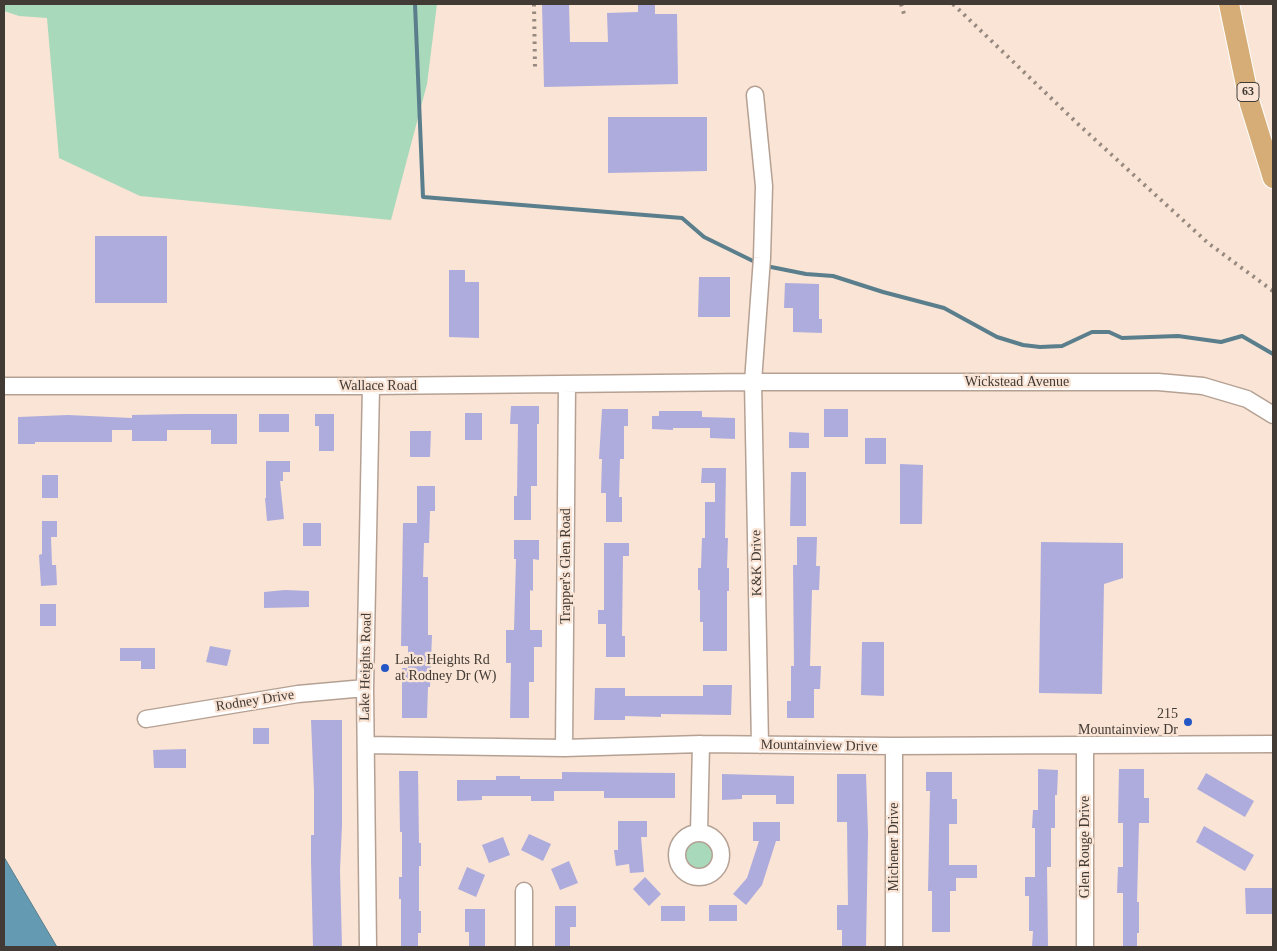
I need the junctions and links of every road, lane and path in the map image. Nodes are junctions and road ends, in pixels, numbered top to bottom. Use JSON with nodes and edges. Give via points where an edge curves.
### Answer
{"nodes":[{"id":1,"x":1229,"y":4,"type":"edge"},
{"id":2,"x":755,"y":95,"type":"dead end"},
{"id":3,"x":1273,"y":178,"type":"edge"},
{"id":4,"x":753,"y":382,"type":"junction"},
{"id":5,"x":567,"y":385,"type":"junction"},
{"id":6,"x":4,"y":386,"type":"edge"},
{"id":7,"x":371,"y":386,"type":"junction"},
{"id":8,"x":1273,"y":416,"type":"edge"},
{"id":9,"x":366,"y":688,"type":"junction"},
{"id":10,"x":146,"y":719,"type":"dead end"},
{"id":11,"x":700,"y":744,"type":"junction"},
{"id":12,"x":1273,"y":744,"type":"edge"},
{"id":13,"x":366,"y":745,"type":"junction"},
{"id":14,"x":760,"y":745,"type":"junction"},
{"id":15,"x":894,"y":746,"type":"junction"},
{"id":16,"x":1085,"y":746,"type":"junction"},
{"id":17,"x":564,"y":748,"type":"junction"},
{"id":18,"x":699,"y":833,"type":"dead end"},
{"id":19,"x":524,"y":891,"type":"dead end"},
{"id":20,"x":368,"y":947,"type":"edge"},
{"id":21,"x":524,"y":947,"type":"edge"},
{"id":22,"x":894,"y":947,"type":"edge"},
{"id":23,"x":1085,"y":947,"type":"edge"}],
"edges":[{"from":1,"to":3,"type":"main road","number":"63","via":[[1250,104]]},
{"from":2,"to":4,"type":"street","name":"K&K Drive","via":[[764,186]]},
{"from":4,"to":5,"type":"street","name":"Wallace Road"},
{"from":4,"to":8,"type":"street","name":"Wickstead Avenue","via":[[1158,382],[1203,386],[1247,399]]},
{"from":4,"to":14,"type":"street","name":"K&K Drive"},
{"from":5,"to":7,"type":"street","name":"Wallace Road"},
{"from":5,"to":17,"type":"street","name":"Trapper's Glen Road"},
{"from":6,"to":7,"type":"street","name":"Wallace Road"},
{"from":7,"to":9,"type":"street","name":"Lake Heights Road"},
{"from":9,"to":10,"type":"street","name":"Rodney Drive","via":[[298,694]]},
{"from":9,"to":13,"type":"street","name":"Lake Heights Road"},
{"from":11,"to":14,"type":"street","name":"Mountainview Drive"},
{"from":11,"to":17,"type":"street","name":"Mountainview Drive"},
{"from":11,"to":18,"type":"street"},
{"from":12,"to":16,"type":"street","name":"Mountainview Drive"},
{"from":13,"to":17,"type":"street","name":"Mountainview Drive"},
{"from":13,"to":20,"type":"street","name":"Lake Heights Road"},
{"from":14,"to":15,"type":"street","name":"Mountainview Drive"},
{"from":15,"to":16,"type":"street","name":"Mountainview Drive"},
{"from":15,"to":22,"type":"street","name":"Michener Drive"},
{"from":16,"to":23,"type":"street","name":"Glen Rouge Drive"},
{"from":19,"to":21,"type":"street"}]}
